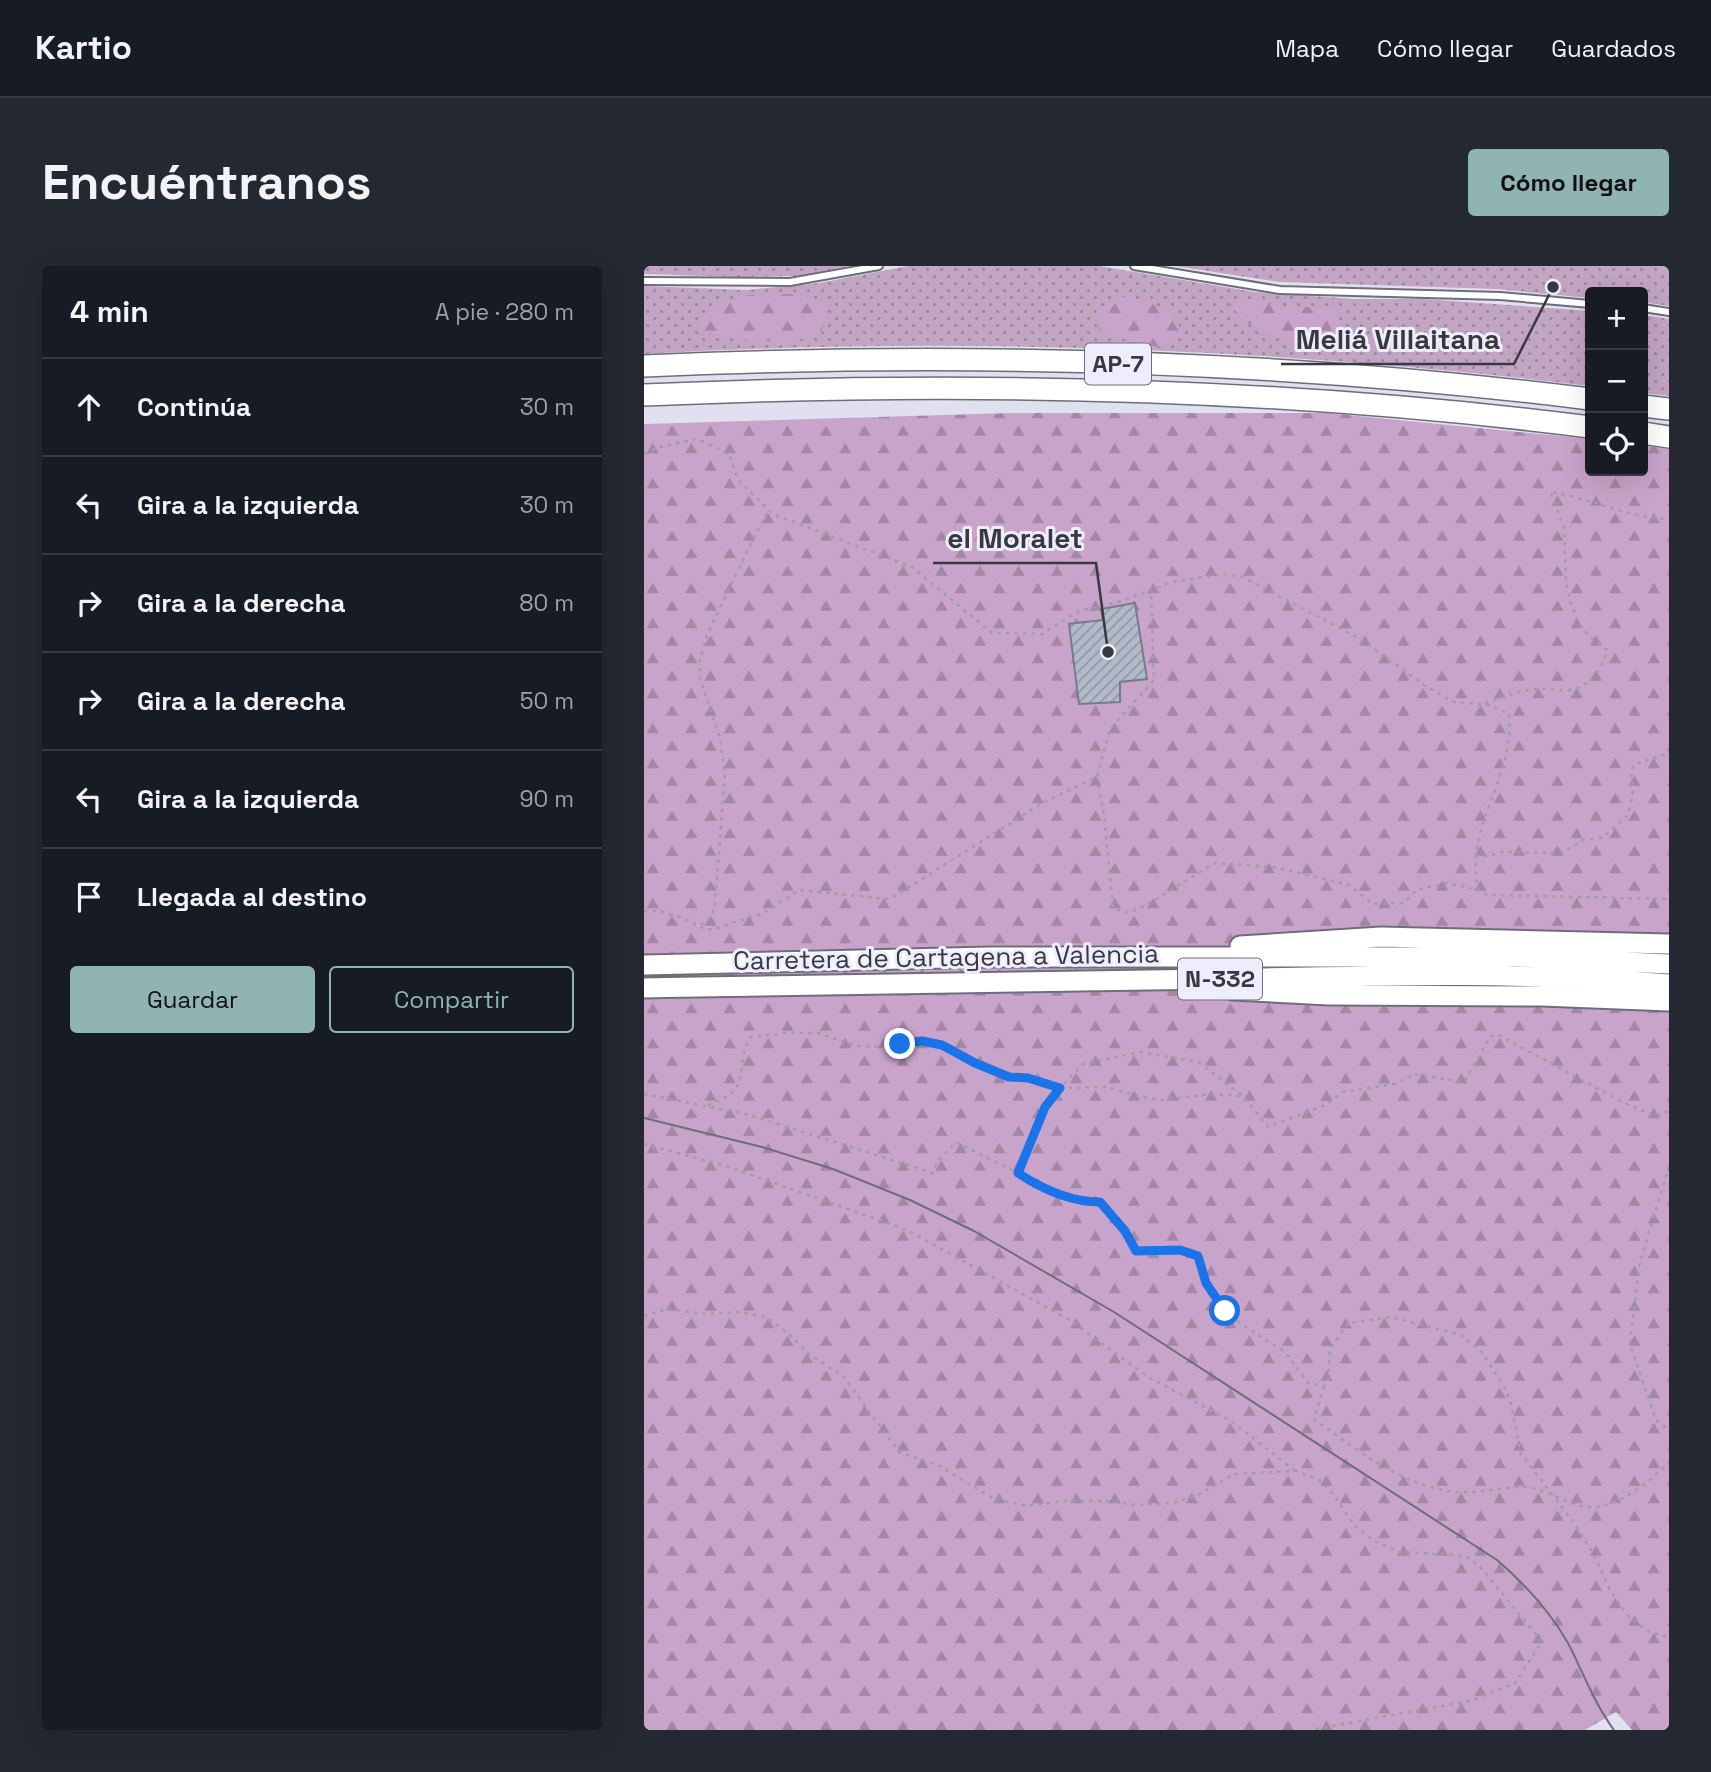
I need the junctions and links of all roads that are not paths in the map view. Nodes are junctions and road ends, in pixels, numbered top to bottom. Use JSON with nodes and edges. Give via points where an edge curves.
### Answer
{"nodes":[{"id":1,"x":879,"y":266,"type":"edge"},
{"id":2,"x":1134,"y":266,"type":"edge"},
{"id":3,"x":644,"y":281,"type":"edge"},
{"id":4,"x":1585,"y":304,"type":"edge"},
{"id":5,"x":1648,"y":309,"type":"edge"},
{"id":6,"x":1669,"y":312,"type":"edge"},
{"id":7,"x":644,"y":366,"type":"edge"},
{"id":8,"x":644,"y":395,"type":"edge"},
{"id":9,"x":1585,"y":398,"type":"edge"},
{"id":10,"x":1648,"y":406,"type":"edge"},
{"id":11,"x":1669,"y":409,"type":"edge"},
{"id":12,"x":1585,"y":427,"type":"edge"},
{"id":13,"x":1648,"y":434,"type":"edge"},
{"id":14,"x":1669,"y":437,"type":"edge"},
{"id":15,"x":1669,"y":944,"type":"edge"},
{"id":16,"x":1073,"y":958,"type":"junction"},
{"id":17,"x":1669,"y":964,"type":"edge"},
{"id":18,"x":644,"y":965,"type":"edge"},
{"id":19,"x":1011,"y":982,"type":"junction"},
{"id":20,"x":1669,"y":985,"type":"edge"},
{"id":21,"x":644,"y":988,"type":"edge"},
{"id":22,"x":1669,"y":1001,"type":"edge"}],
"edges":[{"from":1,"to":3,"type":"lane","via":[[790,282]]},
{"from":2,"to":4,"type":"lane","via":[[1280,290],[1500,296]]},
{"from":5,"to":6,"type":"lane"},
{"from":7,"to":9,"type":"highway","number":"AP-7","via":[[885,360],[1219,366]]},
{"from":8,"to":12,"type":"highway","number":"AP-7","via":[[906,388],[1162,393],[1357,404]]},
{"from":10,"to":11,"type":"highway"},
{"from":13,"to":14,"type":"highway"},
{"from":15,"to":16,"type":"highway","number":"N-332","via":[[1381,937]]},
{"from":16,"to":17,"type":"highway","name":"Carretera de Cartagena a Valencia","number":"N-332","via":[[1518,957]]},
{"from":16,"to":18,"type":"highway","name":"Carretera de Cartagena a Valencia","number":"N-332"},
{"from":19,"to":20,"type":"highway","name":"Carretera de Cartagena a Valencia","number":"N-332","via":[[1448,977]]},
{"from":19,"to":21,"type":"highway","name":"Carretera de Cartagena a Valencia","number":"N-332"},
{"from":19,"to":22,"type":"highway","via":[[1329,995]]}]}
